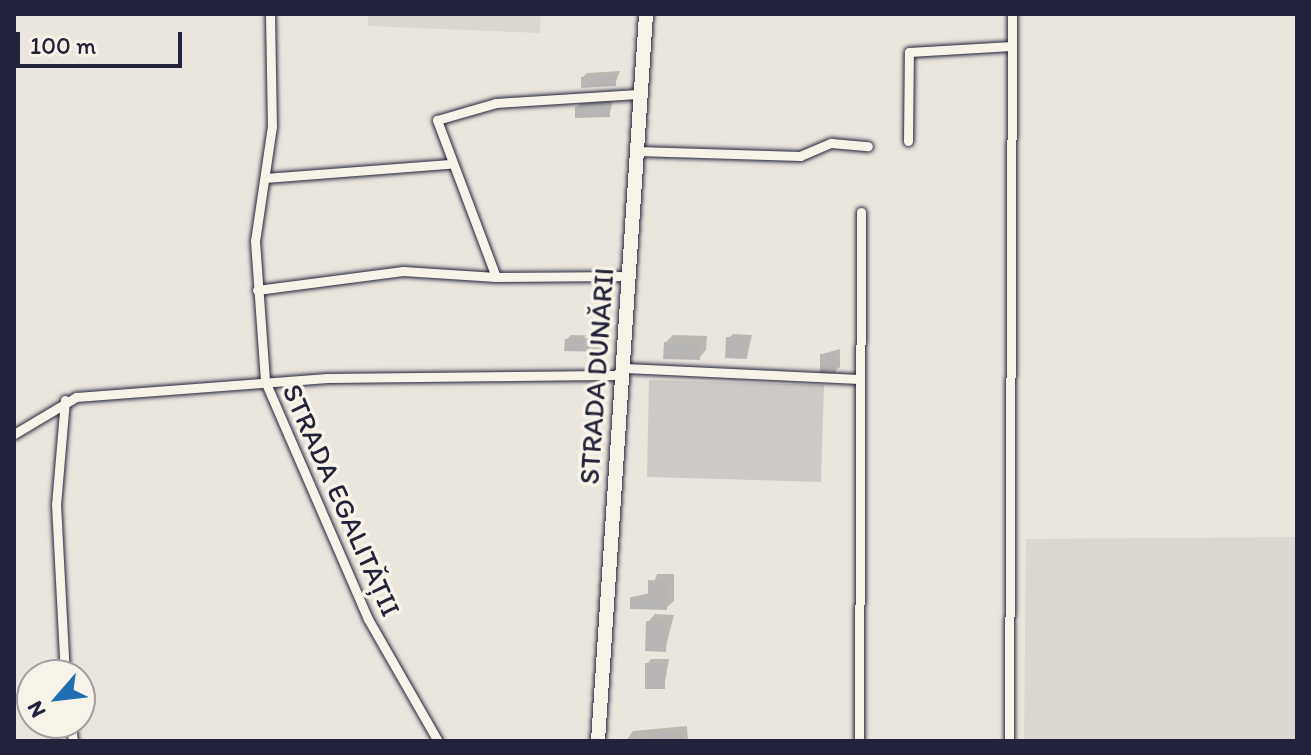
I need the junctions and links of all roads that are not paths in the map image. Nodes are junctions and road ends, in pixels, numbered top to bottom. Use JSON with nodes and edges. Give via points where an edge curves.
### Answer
{"nodes":[{"id":1,"x":270,"y":14,"type":"edge"},
{"id":2,"x":646,"y":14,"type":"edge"},
{"id":3,"x":1012,"y":14,"type":"edge"},
{"id":4,"x":1012,"y":46,"type":"junction"},
{"id":5,"x":641,"y":94,"type":"junction"},
{"id":6,"x":908,"y":141,"type":"dead end"},
{"id":7,"x":868,"y":146,"type":"dead end"},
{"id":8,"x":637,"y":151,"type":"junction"},
{"id":9,"x":448,"y":164,"type":"junction"},
{"id":10,"x":266,"y":178,"type":"junction"},
{"id":11,"x":861,"y":212,"type":"dead end"},
{"id":12,"x":629,"y":276,"type":"junction"},
{"id":13,"x":496,"y":277,"type":"junction"},
{"id":14,"x":257,"y":290,"type":"junction"},
{"id":15,"x":623,"y":372,"type":"junction"},
{"id":16,"x":860,"y":379,"type":"junction"},
{"id":17,"x":265,"y":381,"type":"junction"},
{"id":18,"x":65,"y":400,"type":"junction"},
{"id":19,"x":14,"y":434,"type":"edge"},
{"id":20,"x":64,"y":659,"type":"edge"},
{"id":21,"x":437,"y":741,"type":"edge"},
{"id":22,"x":598,"y":741,"type":"edge"},
{"id":23,"x":859,"y":741,"type":"edge"},
{"id":24,"x":1009,"y":741,"type":"edge"}],
"edges":[{"from":1,"to":10,"type":"street"},
{"from":2,"to":5,"type":"main road","name":"STRADA DUNĂRII"},
{"from":3,"to":4,"type":"street"},
{"from":4,"to":6,"type":"street","via":[[909,52]]},
{"from":4,"to":24,"type":"street"},
{"from":5,"to":8,"type":"main road","name":"STRADA DUNĂRII"},
{"from":5,"to":9,"type":"street","via":[[496,103],[442,116],[438,136]]},
{"from":7,"to":8,"type":"street","via":[[831,143],[800,156]]},
{"from":8,"to":12,"type":"main road","name":"STRADA DUNĂRII"},
{"from":9,"to":10,"type":"street"},
{"from":9,"to":13,"type":"street"},
{"from":10,"to":14,"type":"street","via":[[255,241]]},
{"from":11,"to":16,"type":"street"},
{"from":12,"to":13,"type":"street"},
{"from":12,"to":15,"type":"main road","name":"STRADA DUNĂRII"},
{"from":13,"to":14,"type":"street","via":[[403,271]]},
{"from":14,"to":17,"type":"street"},
{"from":15,"to":16,"type":"street","name":"STRADA EGALITĂȚII"},
{"from":15,"to":17,"type":"street","name":"STRADA EGALITĂȚII"},
{"from":15,"to":22,"type":"main road","name":"STRADA DUNĂRII"},
{"from":16,"to":23,"type":"street"},
{"from":17,"to":18,"type":"street"},
{"from":17,"to":21,"type":"street","name":"STRADA EGALITĂȚII","via":[[368,619]]},
{"from":18,"to":19,"type":"street"},
{"from":18,"to":20,"type":"street","via":[[56,504]]}]}
